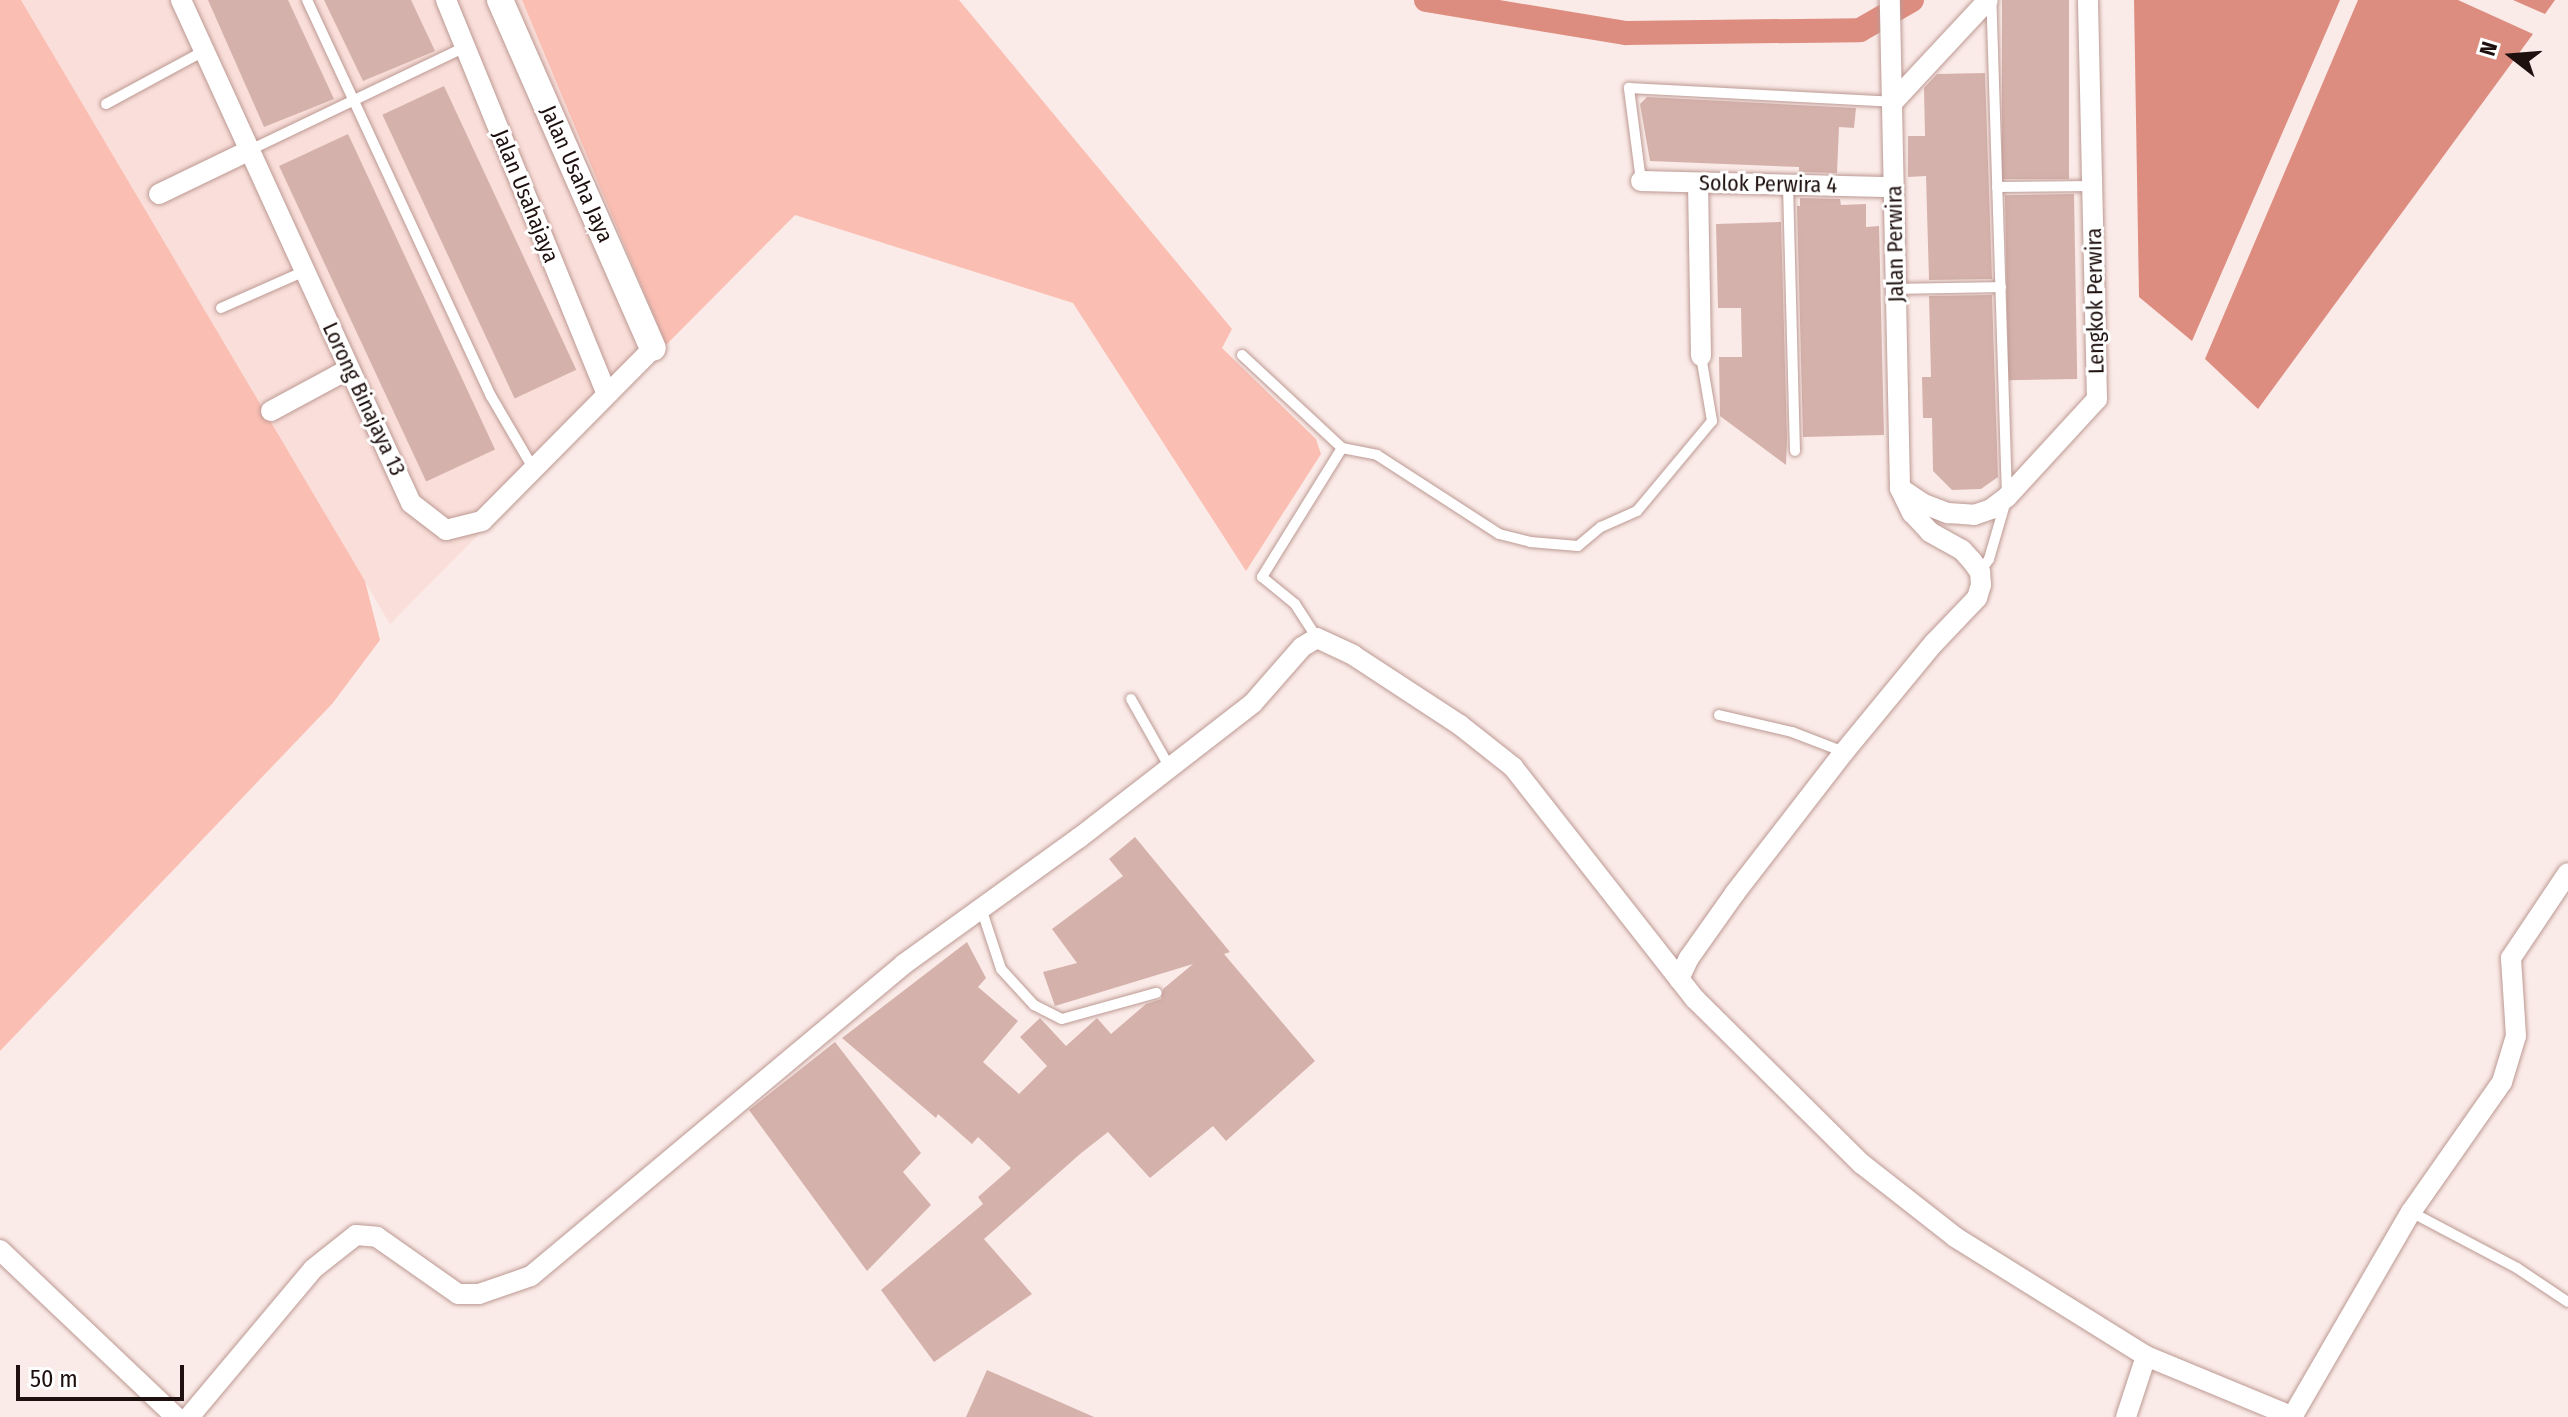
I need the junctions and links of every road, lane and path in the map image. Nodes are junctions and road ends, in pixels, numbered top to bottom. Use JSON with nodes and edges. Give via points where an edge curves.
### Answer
{"nodes":[{"id":1,"x":181,"y":0,"type":"edge"},
{"id":2,"x":307,"y":0,"type":"edge"},
{"id":3,"x":446,"y":0,"type":"edge"},
{"id":4,"x":500,"y":0,"type":"edge"},
{"id":5,"x":1890,"y":0,"type":"edge"},
{"id":6,"x":1990,"y":0,"type":"edge"},
{"id":7,"x":2088,"y":0,"type":"edge"},
{"id":8,"x":465,"y":47,"type":"junction"},
{"id":9,"x":204,"y":51,"type":"junction"},
{"id":10,"x":354,"y":100,"type":"junction"},
{"id":11,"x":1893,"y":102,"type":"junction"},
{"id":12,"x":106,"y":104,"type":"dead end"},
{"id":13,"x":248,"y":151,"type":"junction"},
{"id":14,"x":1641,"y":181,"type":"joint"},
{"id":15,"x":1698,"y":183,"type":"junction"},
{"id":16,"x":1788,"y":185,"type":"junction"},
{"id":17,"x":2092,"y":186,"type":"junction"},
{"id":18,"x":1894,"y":187,"type":"junction"},
{"id":19,"x":1997,"y":187,"type":"junction"},
{"id":20,"x":159,"y":194,"type":"dead end"},
{"id":21,"x":305,"y":271,"type":"junction"},
{"id":22,"x":2001,"y":287,"type":"junction"},
{"id":23,"x":1896,"y":289,"type":"junction"},
{"id":24,"x":221,"y":308,"type":"dead end"},
{"id":25,"x":653,"y":348,"type":"joint"},
{"id":26,"x":1242,"y":355,"type":"dead end"},
{"id":27,"x":1701,"y":356,"type":"joint"},
{"id":28,"x":349,"y":369,"type":"junction"},
{"id":29,"x":606,"y":392,"type":"junction"},
{"id":30,"x":271,"y":411,"type":"dead end"},
{"id":31,"x":1342,"y":448,"type":"junction"},
{"id":32,"x":1795,"y":451,"type":"dead end"},
{"id":33,"x":533,"y":468,"type":"junction"},
{"id":34,"x":1900,"y":488,"type":"junction"},
{"id":35,"x":2007,"y":497,"type":"junction"},
{"id":36,"x":1980,"y":572,"type":"junction"},
{"id":37,"x":1317,"y":638,"type":"junction"},
{"id":38,"x":1131,"y":699,"type":"dead end"},
{"id":39,"x":1719,"y":715,"type":"dead end"},
{"id":40,"x":1844,"y":752,"type":"junction"},
{"id":41,"x":1170,"y":768,"type":"junction"},
{"id":42,"x":2568,"y":873,"type":"edge"},
{"id":43,"x":981,"y":908,"type":"junction"},
{"id":44,"x":1679,"y":979,"type":"junction"},
{"id":45,"x":1156,"y":993,"type":"dead end"},
{"id":46,"x":2411,"y":1212,"type":"junction"},
{"id":47,"x":0,"y":1250,"type":"edge"},
{"id":48,"x":2568,"y":1302,"type":"edge"},
{"id":49,"x":2146,"y":1356,"type":"junction"},
{"id":50,"x":176,"y":1417,"type":"edge"},
{"id":51,"x":189,"y":1417,"type":"edge"},
{"id":52,"x":2126,"y":1417,"type":"edge"},
{"id":53,"x":2293,"y":1417,"type":"edge"}],
"edges":[{"from":1,"to":9,"type":"street","name":"Lorong Binajaya 13"},
{"from":2,"to":10,"type":"lane"},
{"from":3,"to":8,"type":"street","name":"Jalan Usahajaya"},
{"from":4,"to":25,"type":"street","name":"Jalan Usaha Jaya"},
{"from":5,"to":11,"type":"street","name":"Jalan Perwira"},
{"from":6,"to":11,"type":"street"},
{"from":6,"to":19,"type":"lane"},
{"from":7,"to":17,"type":"street","name":"Lengkok Perwira"},
{"from":8,"to":10,"type":"lane"},
{"from":8,"to":29,"type":"street","name":"Jalan Usahajaya"},
{"from":9,"to":12,"type":"lane"},
{"from":9,"to":13,"type":"street","name":"Lorong Binajaya 13"},
{"from":10,"to":13,"type":"lane"},
{"from":10,"to":33,"type":"lane","via":[[491,396]]},
{"from":11,"to":14,"type":"lane","via":[[1629,88]]},
{"from":11,"to":18,"type":"street","name":"Jalan Perwira"},
{"from":13,"to":20,"type":"street"},
{"from":13,"to":21,"type":"street","name":"Lorong Binajaya 13"},
{"from":14,"to":15,"type":"street","name":"Solok Perwira 4"},
{"from":15,"to":16,"type":"street","name":"Solok Perwira 4"},
{"from":15,"to":27,"type":"street"},
{"from":16,"to":18,"type":"street","name":"Solok Perwira 4"},
{"from":16,"to":32,"type":"lane"},
{"from":17,"to":19,"type":"lane"},
{"from":17,"to":35,"type":"street","name":"Lengkok Perwira","via":[[2097,399]]},
{"from":18,"to":23,"type":"street","name":"Jalan Perwira"},
{"from":19,"to":22,"type":"lane"},
{"from":21,"to":24,"type":"lane"},
{"from":21,"to":28,"type":"street","name":"Lorong Binajaya 13"},
{"from":22,"to":23,"type":"lane"},
{"from":22,"to":35,"type":"lane"},
{"from":23,"to":34,"type":"street","name":"Jalan Perwira"},
{"from":25,"to":29,"type":"street","name":"Lorong Binajaya 13"},
{"from":26,"to":31,"type":"lane"},
{"from":27,"to":31,"type":"lane","via":[[1712,421],[1637,511],[1601,527],[1578,546],[1499,534],[1377,455]]},
{"from":28,"to":30,"type":"street"},
{"from":28,"to":33,"type":"street","name":"Lorong Binajaya 13","via":[[411,503],[446,530],[482,521]]},
{"from":29,"to":33,"type":"street","name":"Lorong Binajaya 13"},
{"from":31,"to":37,"type":"lane","via":[[1262,577],[1295,604]]},
{"from":34,"to":35,"type":"street","name":"Lengkok Perwira","via":[[1948,513],[1974,515]]},
{"from":34,"to":36,"type":"street","via":[[1912,513],[1930,532],[1962,550]]},
{"from":35,"to":36,"type":"lane","via":[[1989,559]]},
{"from":36,"to":40,"type":"street","via":[[1977,598]]},
{"from":37,"to":41,"type":"street","via":[[1302,647],[1253,703]]},
{"from":37,"to":44,"type":"street","via":[[1447,716],[1513,767]]},
{"from":38,"to":41,"type":"lane"},
{"from":39,"to":40,"type":"lane","via":[[1792,732]]},
{"from":40,"to":44,"type":"street","via":[[1707,931]]},
{"from":41,"to":43,"type":"street"},
{"from":42,"to":46,"type":"street","via":[[2511,958],[2516,1036],[2502,1082]]},
{"from":43,"to":45,"type":"lane","via":[[1001,969],[1034,1005],[1062,1019]]},
{"from":43,"to":51,"type":"street","via":[[904,964],[531,1276],[479,1294],[458,1294],[377,1237],[356,1235],[313,1269]]},
{"from":44,"to":49,"type":"street","via":[[1862,1164],[1955,1237]]},
{"from":46,"to":48,"type":"lane","via":[[2517,1268]]},
{"from":46,"to":53,"type":"street"},
{"from":47,"to":50,"type":"street"},
{"from":49,"to":52,"type":"street"},
{"from":49,"to":53,"type":"street"}]}
